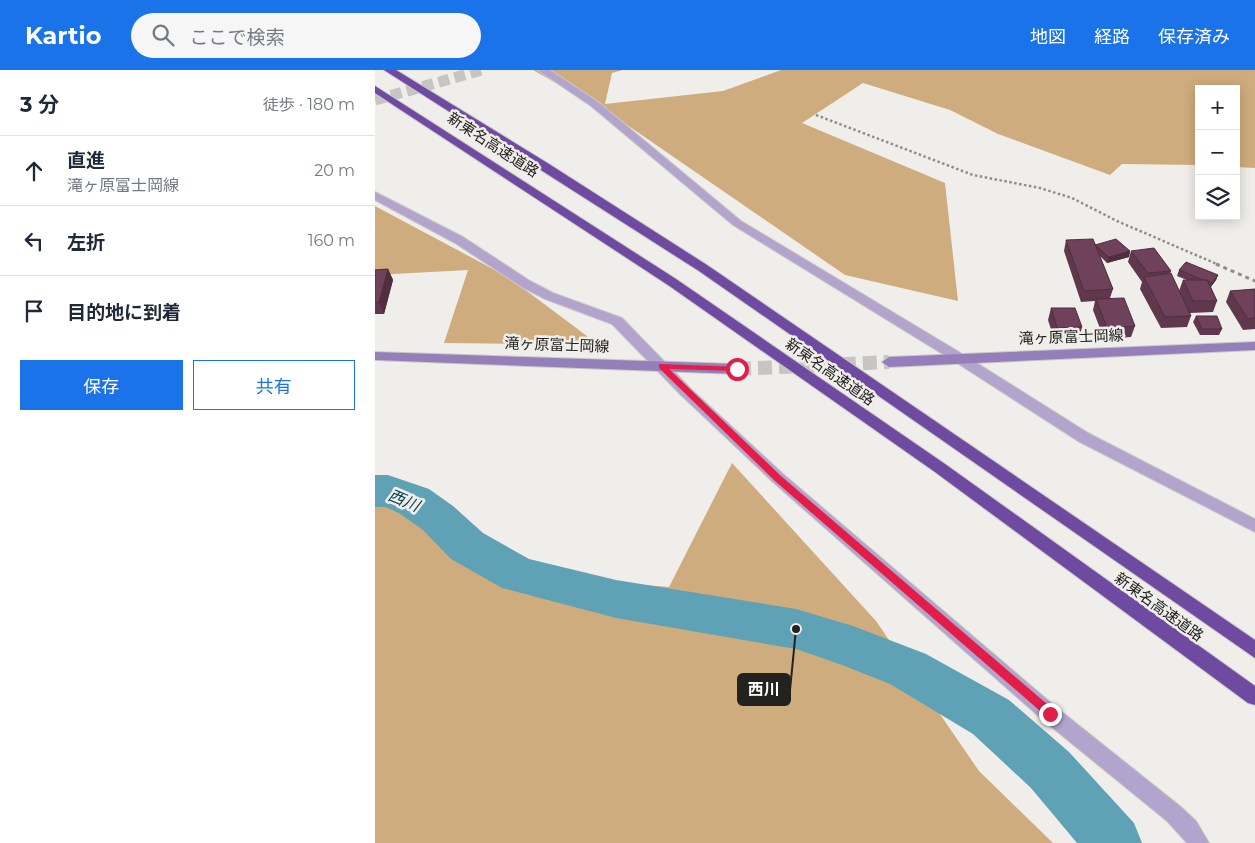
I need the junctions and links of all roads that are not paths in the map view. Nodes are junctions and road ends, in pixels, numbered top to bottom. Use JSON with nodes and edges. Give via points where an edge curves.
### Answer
{"nodes":[{"id":1,"x":389,"y":70,"type":"edge"},
{"id":2,"x":543,"y":70,"type":"edge"},
{"id":3,"x":375,"y":89,"type":"edge"},
{"id":4,"x":375,"y":195,"type":"edge"},
{"id":5,"x":1255,"y":346,"type":"edge"},
{"id":6,"x":375,"y":356,"type":"edge"},
{"id":7,"x":959,"y":358,"type":"junction"},
{"id":8,"x":889,"y":362,"type":"tunnel mouth"},
{"id":9,"x":661,"y":366,"type":"junction"},
{"id":10,"x":737,"y":369,"type":"tunnel mouth"},
{"id":11,"x":1255,"y":526,"type":"edge"},
{"id":12,"x":1255,"y":650,"type":"edge"},
{"id":13,"x":1255,"y":697,"type":"edge"},
{"id":14,"x":1199,"y":843,"type":"edge"}],
"edges":[{"from":1,"to":12,"type":"highway","name":"新東名高速道路","via":[[703,268]]},
{"from":2,"to":7,"type":"street","via":[[587,98],[737,223]]},
{"from":3,"to":13,"type":"highway","name":"新東名高速道路","via":[[672,282],[940,468]]},
{"from":4,"to":9,"type":"street","via":[[451,236],[533,288],[617,321]]},
{"from":5,"to":7,"type":"main road","name":"滝ヶ原富士岡線"},
{"from":6,"to":9,"type":"main road","name":"滝ヶ原富士岡線"},
{"from":7,"to":8,"type":"main road","name":"滝ヶ原富士岡線"},
{"from":7,"to":11,"type":"street","via":[[1083,437]]},
{"from":9,"to":10,"type":"main road","name":"滝ヶ原富士岡線"},
{"from":9,"to":14,"type":"street","via":[[778,478],[1050,714],[1174,814]]}]}
